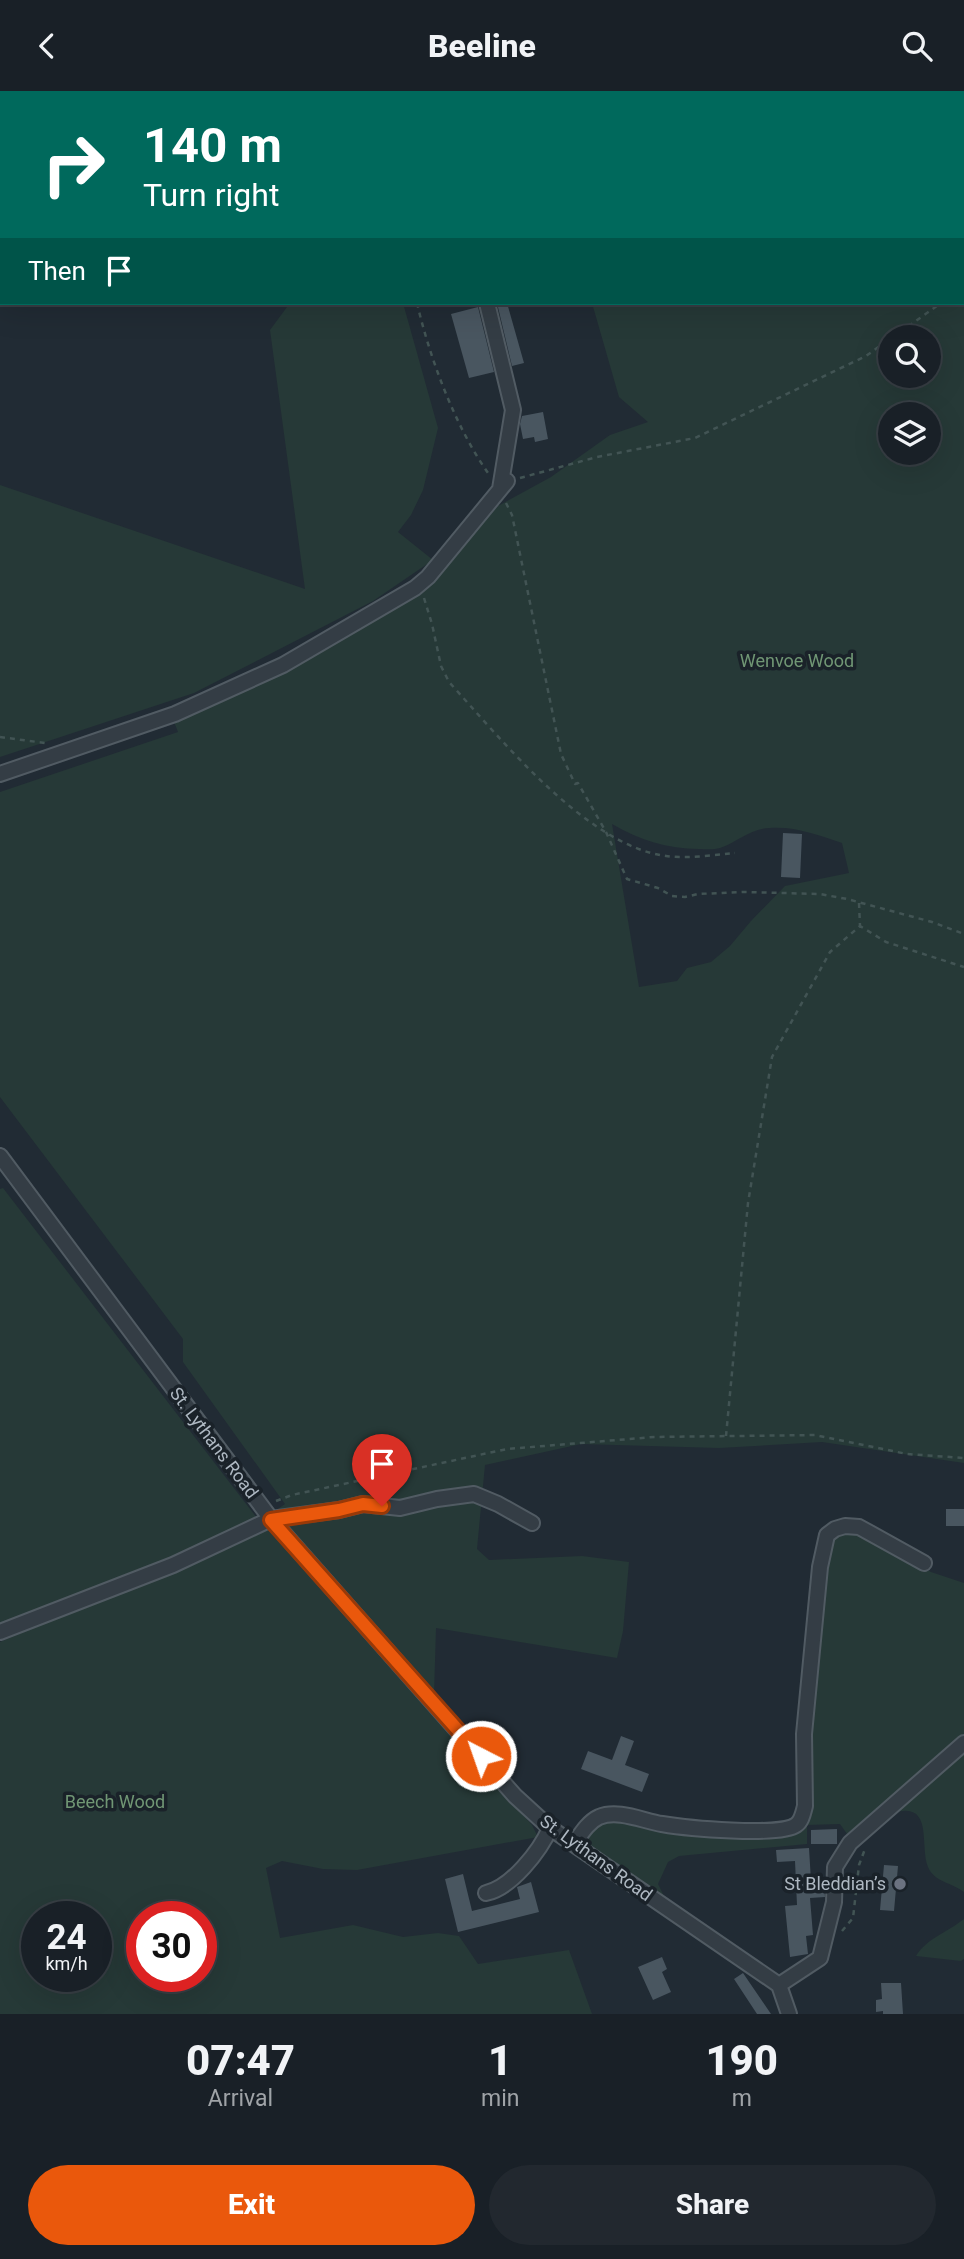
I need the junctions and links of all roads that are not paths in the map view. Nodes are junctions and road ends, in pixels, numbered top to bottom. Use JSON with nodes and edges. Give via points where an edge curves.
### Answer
{"nodes":[{"id":1,"x":487,"y":305,"type":"edge"},
{"id":2,"x":0,"y":774,"type":"edge"},
{"id":3,"x":0,"y":1156,"type":"edge"},
{"id":4,"x":271,"y":1520,"type":"junction"},
{"id":5,"x":531,"y":1523,"type":"dead end"},
{"id":6,"x":925,"y":1563,"type":"dead end"},
{"id":7,"x":0,"y":1632,"type":"edge"},
{"id":8,"x":964,"y":1743,"type":"edge"},
{"id":9,"x":550,"y":1828,"type":"junction"},
{"id":10,"x":575,"y":1844,"type":"junction"},
{"id":11,"x":486,"y":1893,"type":"dead end"},
{"id":12,"x":779,"y":1985,"type":"junction"},
{"id":13,"x":789,"y":2014,"type":"edge"}],
"edges":[{"from":1,"to":2,"type":"street","via":[[513,409],[502,487],[428,577],[283,666],[175,715]]},
{"from":3,"to":4,"type":"street","name":"St. Lythans Road"},
{"from":4,"to":5,"type":"street","via":[[363,1504],[400,1508],[474,1494]]},
{"from":4,"to":7,"type":"street","via":[[173,1565]]},
{"from":4,"to":9,"type":"street","name":"St. Lythans Road","via":[[515,1796]]},
{"from":6,"to":10,"type":"street","via":[[859,1527],[845,1526],[827,1535],[804,1734],[805,1806],[796,1825],[771,1831],[699,1828],[608,1814],[597,1817]]},
{"from":8,"to":12,"type":"street","via":[[850,1843],[835,1867],[834,1902],[820,1958]]},
{"from":9,"to":10,"type":"street","name":"St. Lythans Road"},
{"from":9,"to":11,"type":"street","via":[[532,1859],[505,1885]]},
{"from":10,"to":12,"type":"street","name":"St. Lythans Road"},
{"from":12,"to":13,"type":"street"}]}
